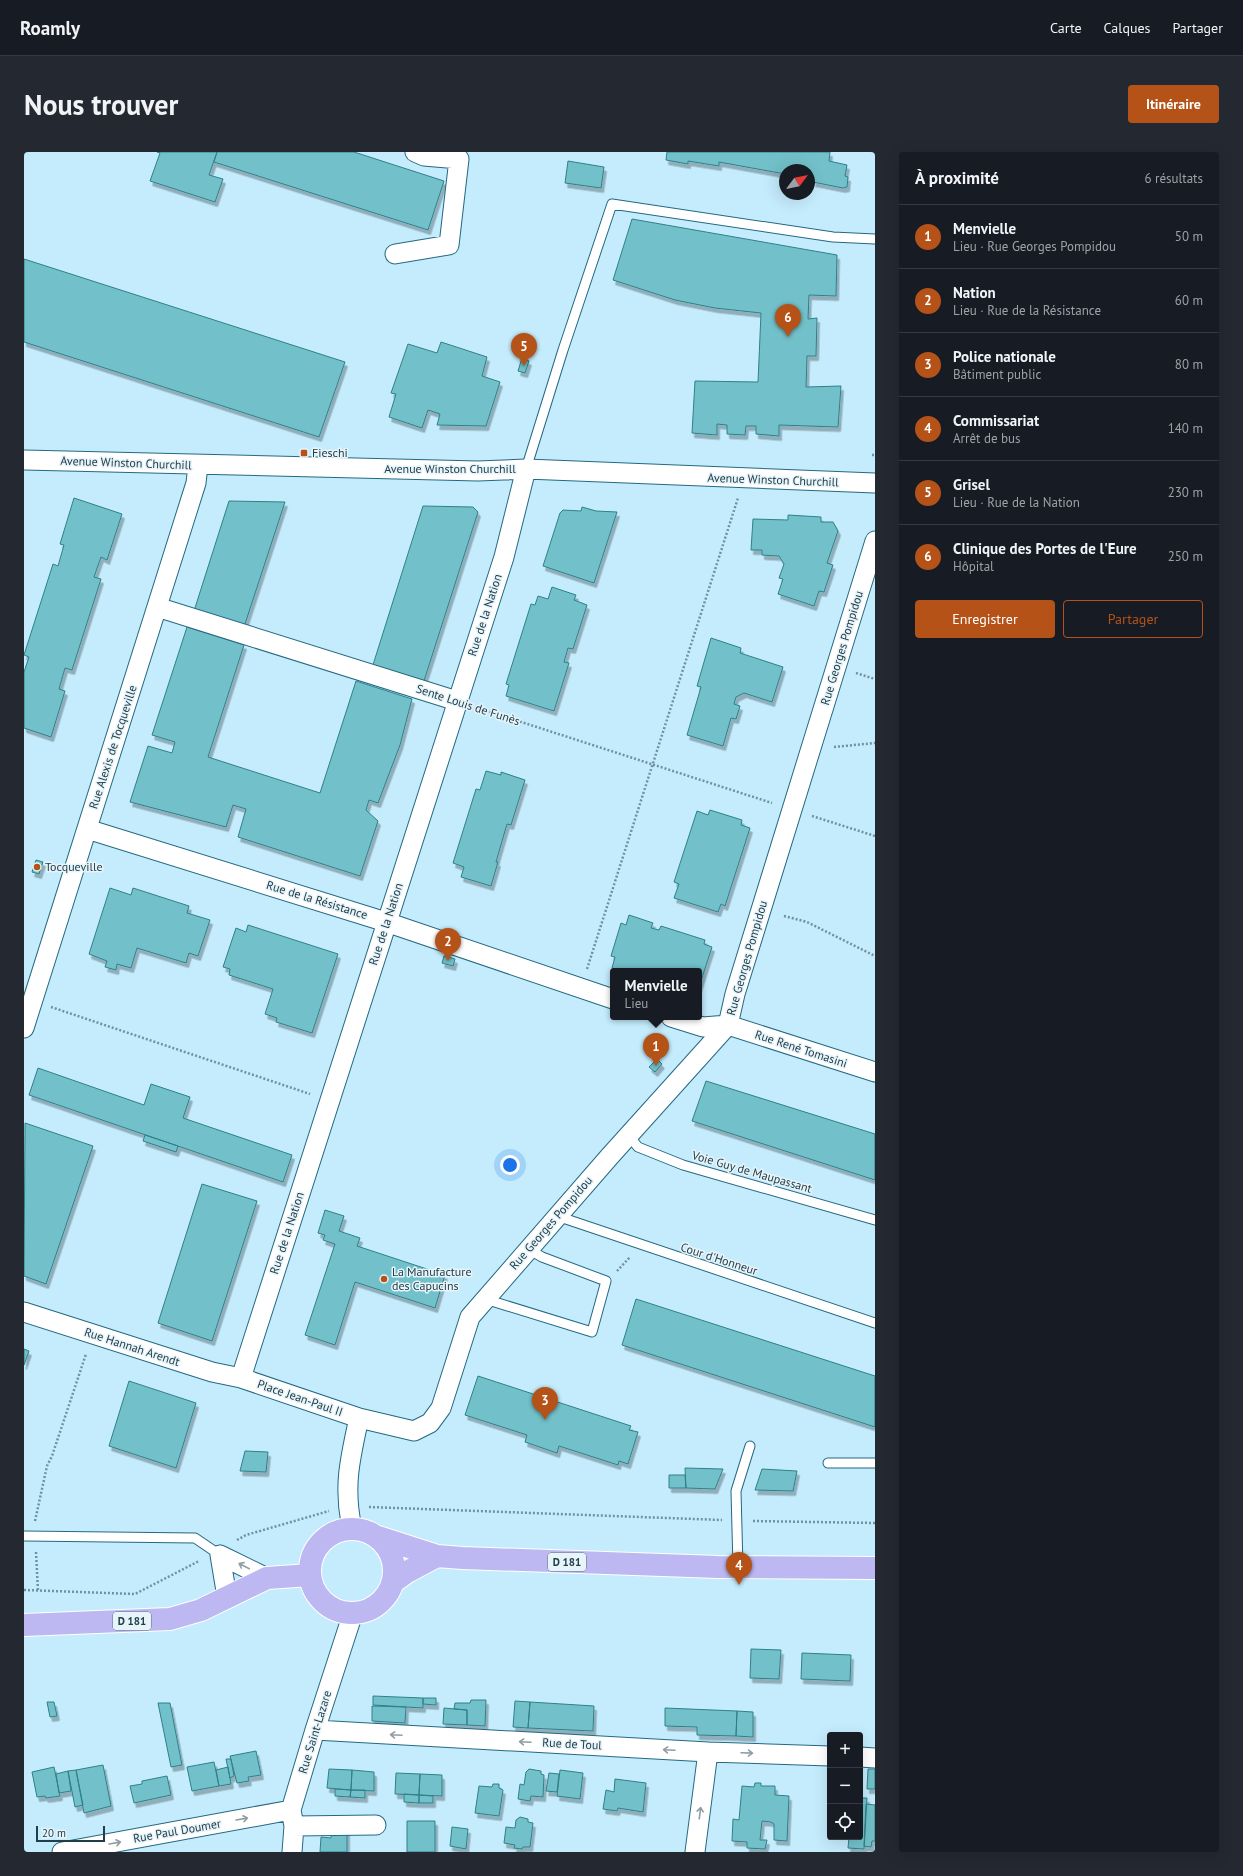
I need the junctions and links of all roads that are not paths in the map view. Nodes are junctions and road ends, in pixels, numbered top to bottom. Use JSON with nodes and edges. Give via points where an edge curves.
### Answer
{"nodes":[{"id":1,"x":415,"y":152,"type":"edge"},
{"id":2,"x":875,"y":239,"type":"edge"},
{"id":3,"x":395,"y":254,"type":"dead end"},
{"id":4,"x":24,"y":460,"type":"edge"},
{"id":5,"x":198,"y":465,"type":"junction"},
{"id":6,"x":526,"y":469,"type":"junction"},
{"id":7,"x":875,"y":483,"type":"edge"},
{"id":8,"x":875,"y":541,"type":"edge"},
{"id":9,"x":157,"y":607,"type":"junction"},
{"id":10,"x":457,"y":701,"type":"junction"},
{"id":11,"x":87,"y":828,"type":"junction"},
{"id":12,"x":386,"y":922,"type":"junction"},
{"id":13,"x":610,"y":998,"type":"edge"},
{"id":14,"x":681,"y":1020,"type":"edge"},
{"id":15,"x":728,"y":1024,"type":"junction"},
{"id":16,"x":24,"y":1028,"type":"edge"},
{"id":17,"x":875,"y":1072,"type":"edge"},
{"id":18,"x":628,"y":1135,"type":"junction"},
{"id":19,"x":557,"y":1216,"type":"junction"},
{"id":20,"x":875,"y":1220,"type":"edge"},
{"id":21,"x":528,"y":1249,"type":"junction"},
{"id":22,"x":485,"y":1299,"type":"junction"},
{"id":23,"x":24,"y":1312,"type":"edge"},
{"id":24,"x":875,"y":1323,"type":"edge"},
{"id":25,"x":241,"y":1378,"type":"junction"},
{"id":26,"x":441,"y":1408,"type":"joint"},
{"id":27,"x":358,"y":1418,"type":"junction"},
{"id":28,"x":750,"y":1446,"type":"dead end"},
{"id":29,"x":828,"y":1463,"type":"dead end"},
{"id":30,"x":875,"y":1463,"type":"edge"},
{"id":31,"x":352,"y":1528,"type":"junction"},
{"id":32,"x":24,"y":1536,"type":"edge"},
{"id":33,"x":378,"y":1537,"type":"junction"},
{"id":34,"x":227,"y":1548,"type":"junction"},
{"id":35,"x":437,"y":1556,"type":"junction"},
{"id":36,"x":738,"y":1567,"type":"junction"},
{"id":37,"x":875,"y":1568,"type":"edge"},
{"id":38,"x":310,"y":1574,"type":"junction"},
{"id":39,"x":267,"y":1578,"type":"junction"},
{"id":40,"x":392,"y":1583,"type":"junction"},
{"id":41,"x":227,"y":1597,"type":"junction"},
{"id":42,"x":353,"y":1613,"type":"junction"},
{"id":43,"x":24,"y":1625,"type":"edge"},
{"id":44,"x":315,"y":1730,"type":"junction"},
{"id":45,"x":708,"y":1752,"type":"junction"},
{"id":46,"x":827,"y":1756,"type":"edge"},
{"id":47,"x":863,"y":1757,"type":"edge"},
{"id":48,"x":875,"y":1758,"type":"edge"},
{"id":49,"x":293,"y":1818,"type":"junction"},
{"id":50,"x":376,"y":1825,"type":"dead end"},
{"id":51,"x":62,"y":1852,"type":"edge"},
{"id":52,"x":292,"y":1852,"type":"edge"},
{"id":53,"x":695,"y":1852,"type":"edge"}],
"edges":[{"from":1,"to":3,"type":"street","via":[[424,156],[459,159],[449,245]]},
{"from":2,"to":6,"type":"lane","via":[[833,237],[612,204]]},
{"from":4,"to":5,"type":"street","name":"Avenue Winston Churchill"},
{"from":5,"to":6,"type":"street","name":"Avenue Winston Churchill","via":[[478,471]]},
{"from":5,"to":9,"type":"street","name":"Rue Alexis de Tocqueville","via":[[196,483]]},
{"from":6,"to":7,"type":"street","name":"Avenue Winston Churchill"},
{"from":6,"to":10,"type":"street","name":"Rue de la Nation","via":[[504,556]]},
{"from":8,"to":15,"type":"street","name":"Rue Georges Pompidou","via":[[735,994]]},
{"from":9,"to":10,"type":"street","name":"Sente Louis de Funès"},
{"from":9,"to":11,"type":"street","name":"Rue Alexis de Tocqueville"},
{"from":10,"to":12,"type":"street","name":"Rue de la Nation"},
{"from":11,"to":12,"type":"street","name":"Rue de la Résistance"},
{"from":11,"to":16,"type":"street","name":"Rue Alexis de Tocqueville"},
{"from":12,"to":13,"type":"street","name":"Rue de la Résistance"},
{"from":12,"to":25,"type":"street","name":"Rue de la Nation"},
{"from":14,"to":15,"type":"street","via":[[703,1027]]},
{"from":15,"to":17,"type":"street","name":"Rue René Tomasini"},
{"from":15,"to":18,"type":"street","name":"Rue Georges Pompidou"},
{"from":18,"to":19,"type":"street","name":"Rue Georges Pompidou"},
{"from":18,"to":20,"type":"lane","name":"Voie Guy de Maupassant","via":[[638,1147],[683,1166]]},
{"from":19,"to":21,"type":"street","name":"Rue Georges Pompidou"},
{"from":19,"to":24,"type":"lane","name":"Cour d'Honneur"},
{"from":21,"to":22,"type":"street","name":"Rue Georges Pompidou"},
{"from":21,"to":22,"type":"lane","via":[[542,1257],[606,1281],[592,1332]]},
{"from":22,"to":26,"type":"street","name":"Rue Georges Pompidou","via":[[470,1317]]},
{"from":23,"to":25,"type":"street","name":"Rue Hannah Arendt","via":[[212,1372]]},
{"from":25,"to":27,"type":"street","name":"Place Jean-Paul II"},
{"from":26,"to":27,"type":"street","name":"Place Jean-Paul II","via":[[430,1422],[414,1431]]},
{"from":27,"to":31,"type":"street","name":"Place Jean-Paul II","via":[[347,1482],[347,1506]]},
{"from":28,"to":36,"type":"lane","via":[[736,1491]]},
{"from":29,"to":30,"type":"lane"},
{"from":31,"to":33,"type":"main road"},
{"from":31,"to":38,"type":"main road","via":[[339,1530],[317,1546],[311,1558]]},
{"from":32,"to":34,"type":"lane","via":[[195,1538]]},
{"from":33,"to":35,"type":"main road","number":"D 181"},
{"from":33,"to":40,"type":"main road","via":[[392,1559]]},
{"from":39,"to":34,"type":"street","one_way":true},
{"from":34,"to":41,"type":"street"},
{"from":35,"to":36,"type":"main road","number":"D 181"},
{"from":35,"to":40,"type":"main road"},
{"from":36,"to":37,"type":"main road","number":"D 181"},
{"from":38,"to":39,"type":"main road","number":"D 181"},
{"from":38,"to":42,"type":"main road","via":[[314,1590],[320,1600],[341,1612]]},
{"from":39,"to":41,"type":"main road","number":"D 181"},
{"from":40,"to":42,"type":"main road","via":[[376,1605],[365,1611]]},
{"from":41,"to":43,"type":"main road","number":"D 181","via":[[201,1610],[170,1619]]},
{"from":42,"to":44,"type":"street","name":"Rue Saint-Lazare"},
{"from":45,"to":44,"type":"street","name":"Rue de Toul","one_way":true},
{"from":44,"to":49,"type":"street","name":"Rue Saint-Lazare"},
{"from":45,"to":46,"type":"street","name":"Rue de Toul","one_way":true},
{"from":53,"to":45,"type":"street","one_way":true},
{"from":47,"to":48,"type":"street"},
{"from":49,"to":50,"type":"street","name":"Rue Paul Doumer"},
{"from":51,"to":49,"type":"street","name":"Rue Paul Doumer","one_way":true},
{"from":49,"to":52,"type":"street","name":"Rue Saint-Lazare"}]}
